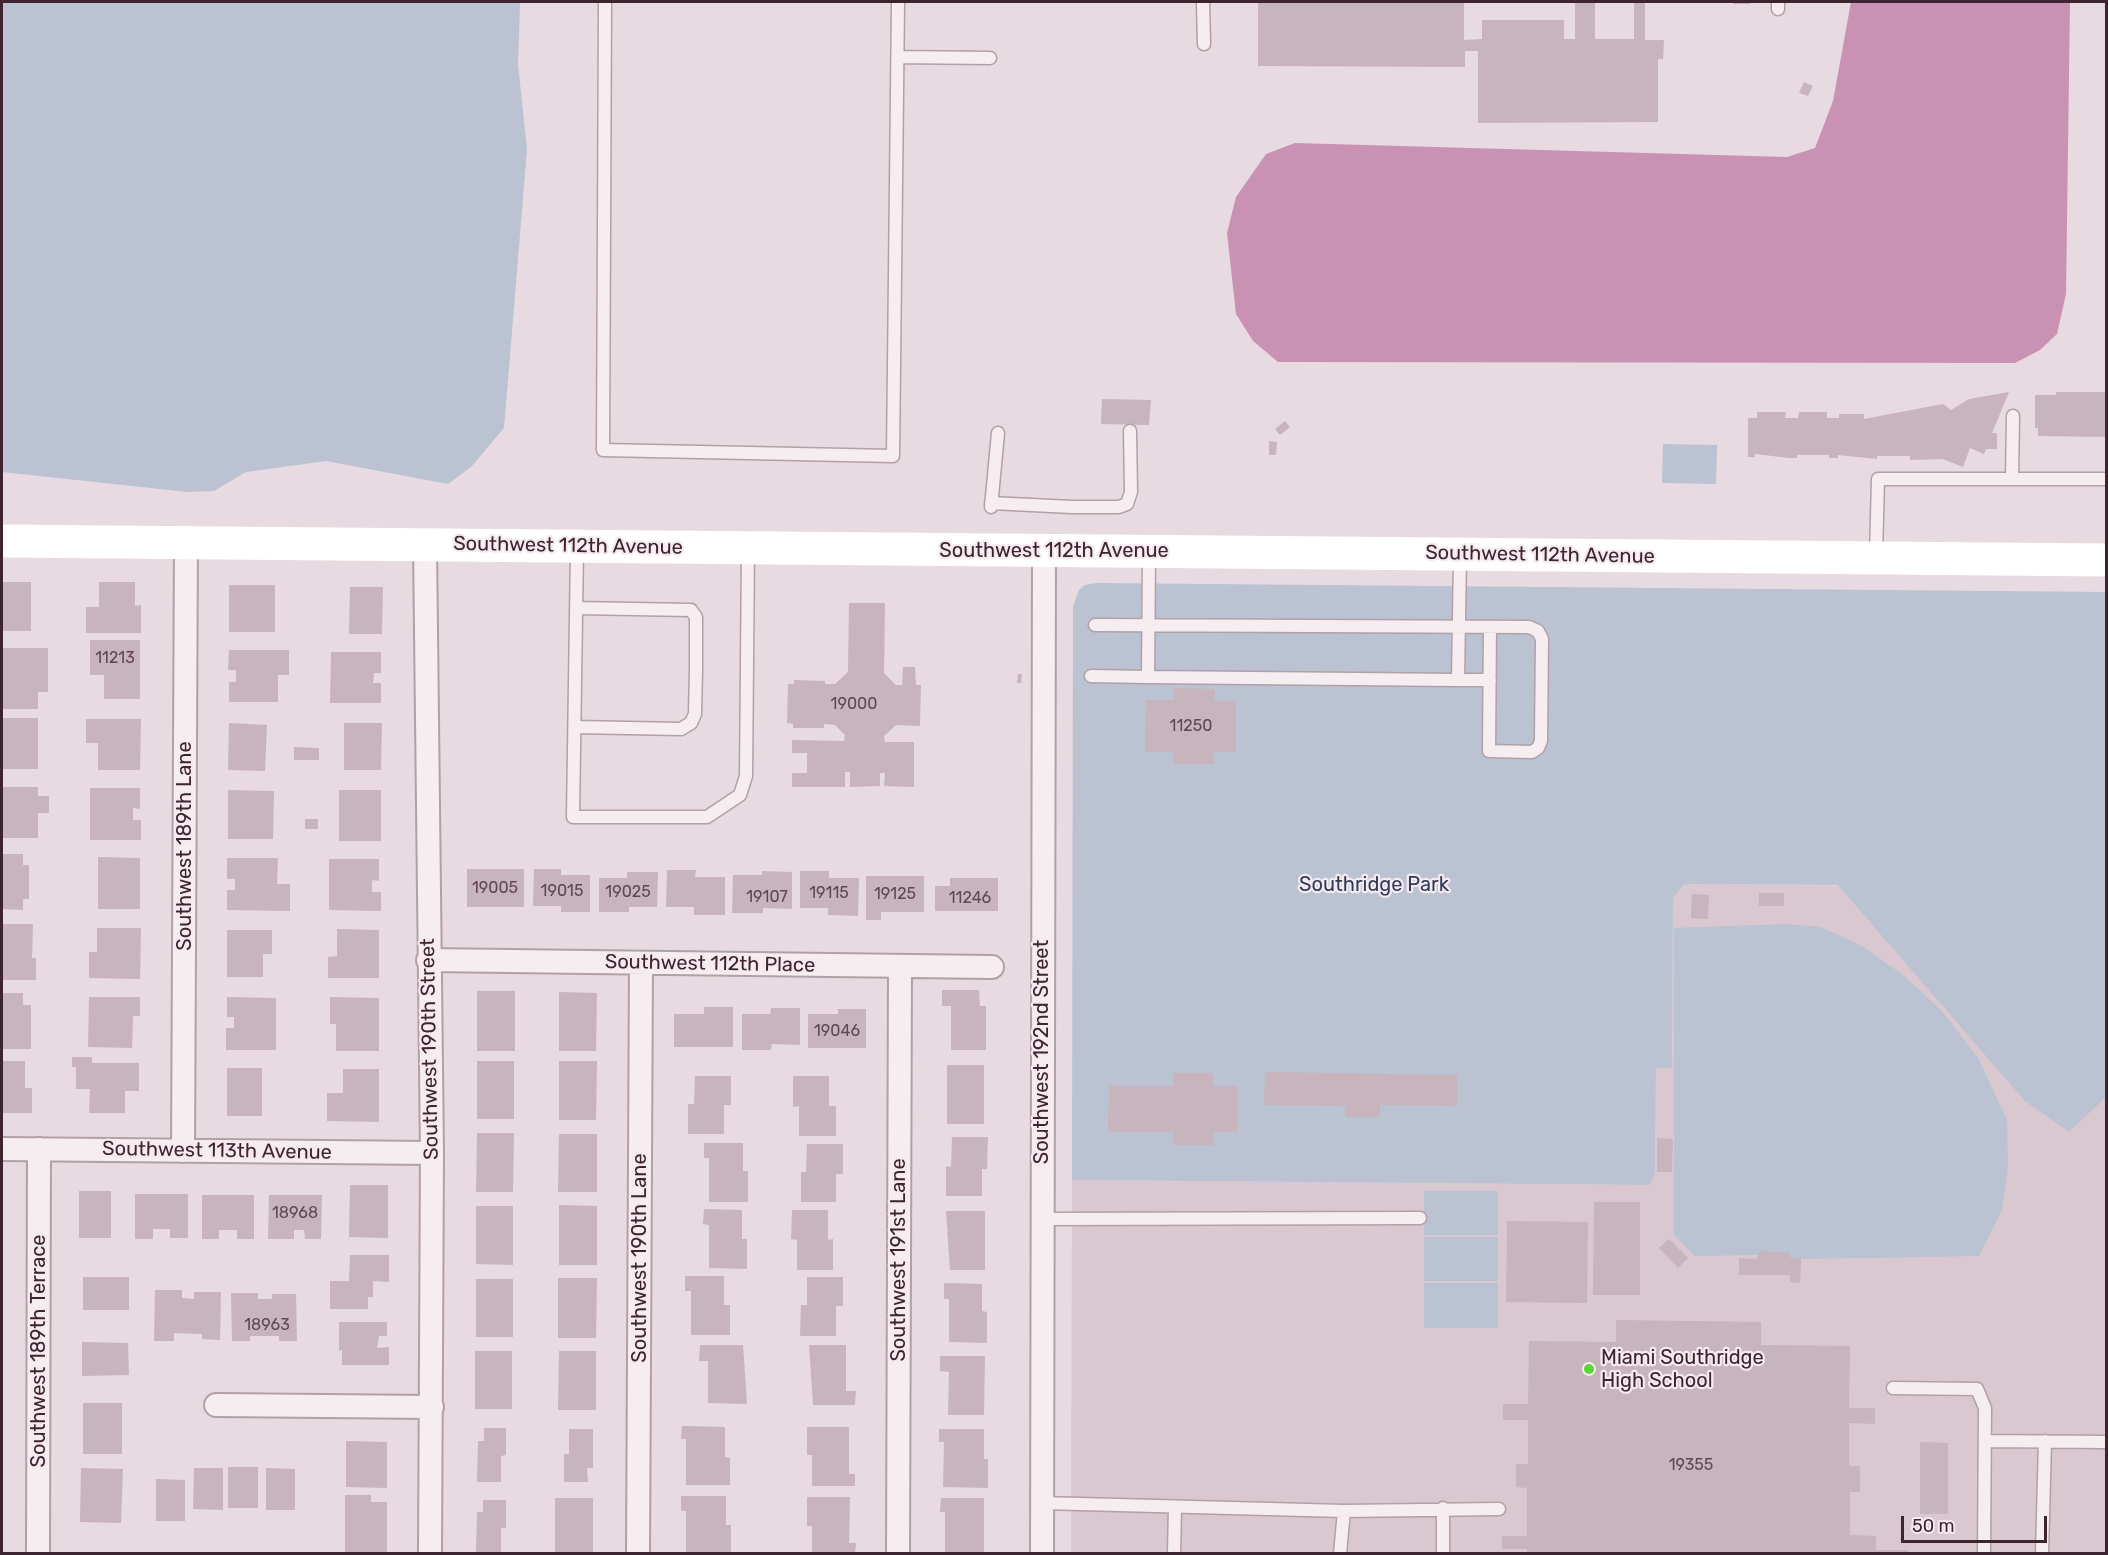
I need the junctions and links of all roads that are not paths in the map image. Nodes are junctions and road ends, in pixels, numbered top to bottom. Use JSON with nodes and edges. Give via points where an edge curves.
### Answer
{"nodes":[{"id":1,"x":605,"y":2,"type":"edge"},
{"id":2,"x":898,"y":2,"type":"edge"},
{"id":3,"x":1203,"y":2,"type":"edge"},
{"id":4,"x":1204,"y":44,"type":"dead end"},
{"id":5,"x":898,"y":57,"type":"junction"},
{"id":6,"x":990,"y":58,"type":"dead end"},
{"id":7,"x":2013,"y":416,"type":"dead end"},
{"id":8,"x":1130,"y":431,"type":"dead end"},
{"id":9,"x":998,"y":433,"type":"dead end"},
{"id":10,"x":2012,"y":479,"type":"junction"},
{"id":11,"x":2106,"y":479,"type":"edge"},
{"id":12,"x":2,"y":541,"type":"edge"},
{"id":13,"x":186,"y":542,"type":"junction"},
{"id":14,"x":425,"y":544,"type":"junction"},
{"id":15,"x":577,"y":546,"type":"junction"},
{"id":16,"x":748,"y":548,"type":"junction"},
{"id":17,"x":1044,"y":550,"type":"junction"},
{"id":18,"x":1149,"y":551,"type":"junction"},
{"id":19,"x":1460,"y":554,"type":"junction"},
{"id":20,"x":1876,"y":558,"type":"junction"},
{"id":21,"x":2106,"y":560,"type":"edge"},
{"id":22,"x":576,"y":608,"type":"junction"},
{"id":23,"x":1095,"y":625,"type":"dead end"},
{"id":24,"x":1148,"y":626,"type":"junction"},
{"id":25,"x":1490,"y":627,"type":"junction"},
{"id":26,"x":1459,"y":628,"type":"junction"},
{"id":27,"x":1091,"y":676,"type":"dead end"},
{"id":28,"x":1148,"y":677,"type":"junction"},
{"id":29,"x":1458,"y":680,"type":"junction"},
{"id":30,"x":1490,"y":680,"type":"junction"},
{"id":31,"x":574,"y":727,"type":"junction"},
{"id":32,"x":429,"y":960,"type":"junction"},
{"id":33,"x":641,"y":963,"type":"junction"},
{"id":34,"x":900,"y":966,"type":"junction"},
{"id":35,"x":992,"y":967,"type":"dead end"},
{"id":36,"x":2,"y":1149,"type":"edge"},
{"id":37,"x":39,"y":1149,"type":"junction"},
{"id":38,"x":183,"y":1151,"type":"junction"},
{"id":39,"x":432,"y":1153,"type":"junction"},
{"id":40,"x":1420,"y":1218,"type":"dead end"},
{"id":41,"x":1042,"y":1219,"type":"junction"},
{"id":42,"x":1893,"y":1388,"type":"dead end"},
{"id":43,"x":216,"y":1405,"type":"dead end"},
{"id":44,"x":432,"y":1407,"type":"junction"},
{"id":45,"x":1985,"y":1441,"type":"junction"},
{"id":46,"x":2045,"y":1441,"type":"junction"},
{"id":47,"x":2106,"y":1442,"type":"edge"},
{"id":48,"x":1042,"y":1503,"type":"junction"},
{"id":49,"x":1175,"y":1508,"type":"junction"},
{"id":50,"x":1443,"y":1508,"type":"junction"},
{"id":51,"x":1499,"y":1509,"type":"dead end"},
{"id":52,"x":1344,"y":1511,"type":"junction"},
{"id":53,"x":39,"y":1554,"type":"edge"},
{"id":54,"x":430,"y":1554,"type":"edge"},
{"id":55,"x":639,"y":1554,"type":"edge"},
{"id":56,"x":898,"y":1554,"type":"edge"},
{"id":57,"x":1042,"y":1554,"type":"edge"},
{"id":58,"x":1174,"y":1554,"type":"edge"},
{"id":59,"x":1340,"y":1554,"type":"edge"},
{"id":60,"x":1443,"y":1554,"type":"edge"},
{"id":61,"x":1984,"y":1554,"type":"edge"},
{"id":62,"x":2042,"y":1554,"type":"edge"}],
"edges":[{"from":1,"to":5,"type":"lane","via":[[603,450],[893,456]]},
{"from":2,"to":5,"type":"lane"},
{"from":3,"to":4,"type":"lane"},
{"from":5,"to":6,"type":"lane"},
{"from":7,"to":10,"type":"lane"},
{"from":8,"to":9,"type":"lane","via":[[1131,492],[1127,504],[1119,507],[991,505]]},
{"from":10,"to":11,"type":"lane"},
{"from":10,"to":20,"type":"lane","via":[[1878,479]]},
{"from":12,"to":13,"type":"street","name":"Southwest 112th Avenue"},
{"from":13,"to":14,"type":"street","name":"Southwest 112th Avenue"},
{"from":13,"to":38,"type":"street","name":"Southwest 189th Lane"},
{"from":14,"to":15,"type":"street","name":"Southwest 112th Avenue"},
{"from":14,"to":32,"type":"street","name":"Southwest 190th Street"},
{"from":15,"to":16,"type":"street","name":"Southwest 112th Avenue"},
{"from":15,"to":22,"type":"lane"},
{"from":16,"to":17,"type":"street","name":"Southwest 112th Avenue"},
{"from":16,"to":31,"type":"lane","via":[[746,776],[740,795],[707,817],[573,817]]},
{"from":17,"to":18,"type":"street","name":"Southwest 112th Avenue"},
{"from":17,"to":41,"type":"street","name":"Southwest 192nd Street"},
{"from":18,"to":19,"type":"street","name":"Southwest 112th Avenue"},
{"from":18,"to":24,"type":"lane"},
{"from":19,"to":20,"type":"street","name":"Southwest 112th Avenue"},
{"from":19,"to":26,"type":"lane"},
{"from":20,"to":21,"type":"street","name":"Southwest 112th Avenue"},
{"from":22,"to":31,"type":"lane"},
{"from":22,"to":31,"type":"lane","via":[[691,610],[696,616],[696,670],[695,714],[691,723],[681,729]]},
{"from":23,"to":24,"type":"lane"},
{"from":24,"to":26,"type":"lane"},
{"from":24,"to":28,"type":"lane"},
{"from":25,"to":26,"type":"lane"},
{"from":25,"to":30,"type":"lane"},
{"from":25,"to":30,"type":"lane","via":[[1529,627],[1538,631],[1542,639],[1541,741],[1532,752],[1489,752]]},
{"from":26,"to":29,"type":"lane"},
{"from":27,"to":28,"type":"lane"},
{"from":28,"to":29,"type":"lane"},
{"from":29,"to":30,"type":"lane"},
{"from":32,"to":33,"type":"street","name":"Southwest 112th Place"},
{"from":32,"to":39,"type":"street","name":"Southwest 190th Street"},
{"from":33,"to":34,"type":"street","name":"Southwest 112th Place"},
{"from":33,"to":55,"type":"street","name":"Southwest 190th Lane"},
{"from":34,"to":35,"type":"street","name":"Southwest 112th Place"},
{"from":34,"to":56,"type":"street","name":"Southwest 191st Lane"},
{"from":36,"to":37,"type":"street","name":"Southwest 113th Avenue"},
{"from":37,"to":38,"type":"street","name":"Southwest 113th Avenue"},
{"from":37,"to":53,"type":"street","name":"Southwest 189th Terrace"},
{"from":38,"to":39,"type":"street","name":"Southwest 113th Avenue"},
{"from":39,"to":44,"type":"street","name":"Southwest 190th Street"},
{"from":40,"to":41,"type":"lane"},
{"from":41,"to":48,"type":"street","name":"Southwest 192nd Street"},
{"from":42,"to":45,"type":"lane","via":[[1977,1389],[1985,1408]]},
{"from":43,"to":44,"type":"street"},
{"from":44,"to":54,"type":"street","name":"Southwest 190th Street"},
{"from":45,"to":46,"type":"lane"},
{"from":45,"to":61,"type":"lane"},
{"from":46,"to":47,"type":"lane"},
{"from":46,"to":62,"type":"lane"},
{"from":48,"to":49,"type":"lane"},
{"from":48,"to":57,"type":"street","name":"Southwest 192nd Street"},
{"from":49,"to":52,"type":"lane"},
{"from":49,"to":58,"type":"lane"},
{"from":50,"to":51,"type":"lane"},
{"from":50,"to":52,"type":"lane"},
{"from":50,"to":60,"type":"lane"},
{"from":52,"to":59,"type":"lane"}]}
